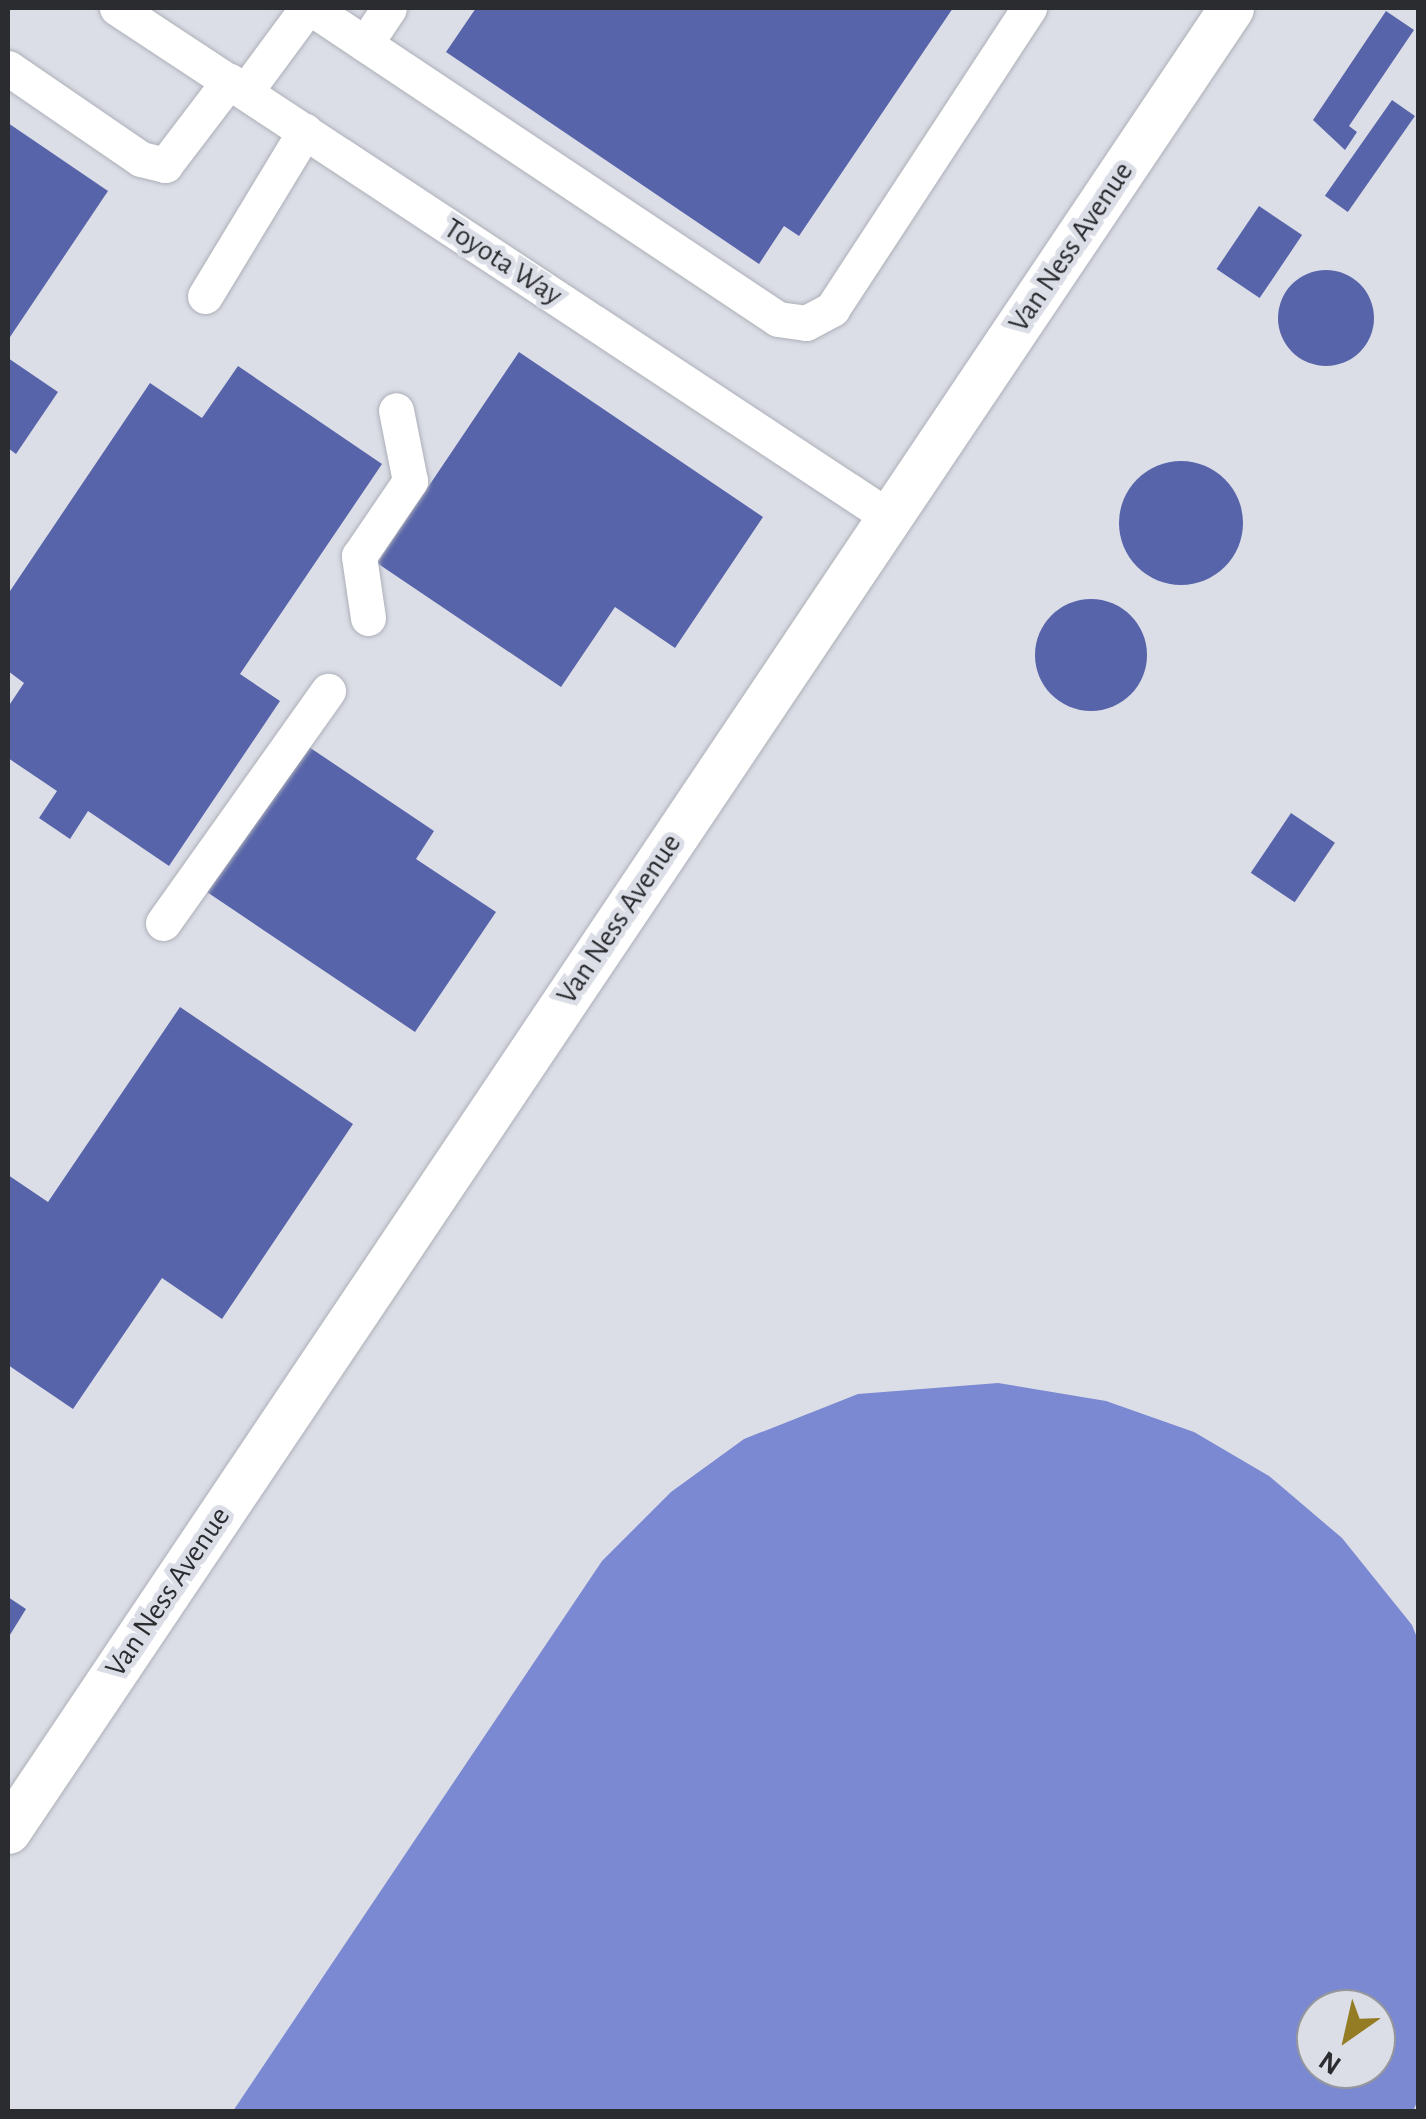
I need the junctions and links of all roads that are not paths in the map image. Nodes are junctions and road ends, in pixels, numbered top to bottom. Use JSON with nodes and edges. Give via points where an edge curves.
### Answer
{"nodes":[{"id":1,"x":117,"y":8,"type":"edge"},
{"id":2,"x":309,"y":8,"type":"edge"},
{"id":3,"x":390,"y":8,"type":"edge"},
{"id":4,"x":1030,"y":8,"type":"edge"},
{"id":5,"x":1232,"y":8,"type":"edge"},
{"id":6,"x":365,"y":44,"type":"junction"},
{"id":7,"x":8,"y":68,"type":"edge"},
{"id":8,"x":237,"y":87,"type":"junction"},
{"id":9,"x":305,"y":131,"type":"junction"},
{"id":10,"x":205,"y":296,"type":"dead end"},
{"id":11,"x":396,"y":410,"type":"dead end"},
{"id":12,"x":890,"y":517,"type":"junction"},
{"id":13,"x":368,"y":618,"type":"dead end"},
{"id":14,"x":328,"y":691,"type":"dead end"},
{"id":15,"x":163,"y":923,"type":"dead end"},
{"id":16,"x":8,"y":1830,"type":"edge"}],
"edges":[{"from":1,"to":8,"type":"street","name":"Toyota Way"},
{"from":2,"to":6,"type":"street"},
{"from":2,"to":8,"type":"street"},
{"from":3,"to":6,"type":"street"},
{"from":4,"to":6,"type":"street","via":[[832,309],[806,323],[778,319]]},
{"from":5,"to":12,"type":"main road","name":"Van Ness Avenue"},
{"from":7,"to":8,"type":"street","via":[[141,159],[165,165]]},
{"from":8,"to":9,"type":"street","name":"Toyota Way"},
{"from":9,"to":10,"type":"street"},
{"from":9,"to":12,"type":"street","name":"Toyota Way"},
{"from":11,"to":13,"type":"street","via":[[410,482],[360,556]]},
{"from":12,"to":16,"type":"main road","name":"Van Ness Avenue"},
{"from":14,"to":15,"type":"street"}]}
